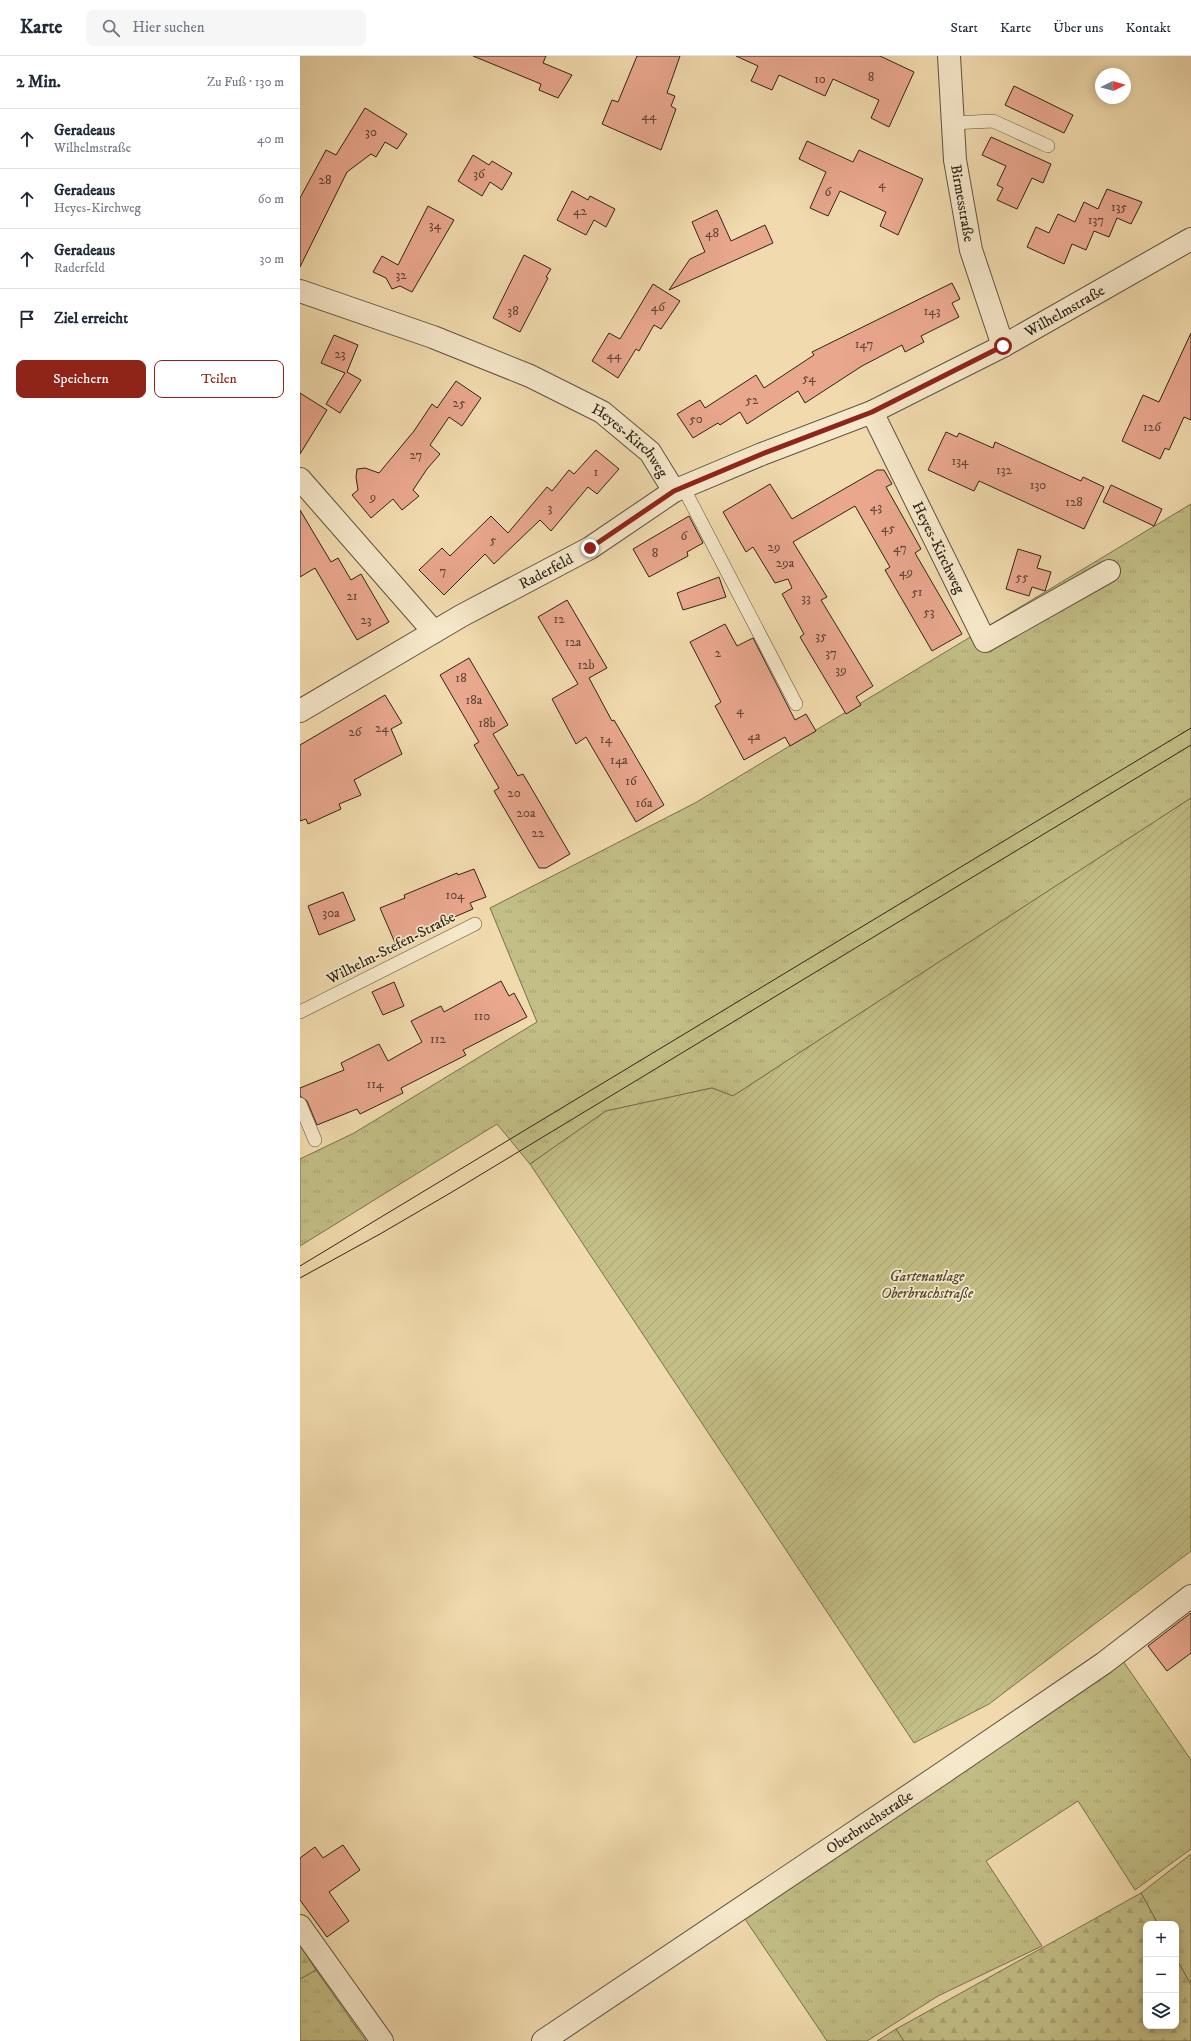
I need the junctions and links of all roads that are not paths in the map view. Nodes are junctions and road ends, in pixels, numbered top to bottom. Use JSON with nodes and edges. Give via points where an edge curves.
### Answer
{"nodes":[{"id":1,"x":949,"y":56,"type":"edge"},
{"id":2,"x":952,"y":123,"type":"junction"},
{"id":3,"x":1048,"y":146,"type":"dead end"},
{"id":4,"x":1191,"y":239,"type":"edge"},
{"id":5,"x":300,"y":291,"type":"edge"},
{"id":6,"x":1003,"y":346,"type":"junction"},
{"id":7,"x":872,"y":412,"type":"junction"},
{"id":8,"x":300,"y":479,"type":"edge"},
{"id":9,"x":679,"y":489,"type":"junction"},
{"id":10,"x":1109,"y":571,"type":"dead end"},
{"id":11,"x":434,"y":632,"type":"junction"},
{"id":12,"x":796,"y":704,"type":"dead end"},
{"id":13,"x":300,"y":711,"type":"edge"},
{"id":14,"x":475,"y":924,"type":"dead end"},
{"id":15,"x":300,"y":1012,"type":"edge"},
{"id":16,"x":300,"y":1104,"type":"edge"},
{"id":17,"x":315,"y":1140,"type":"dead end"},
{"id":18,"x":1191,"y":1596,"type":"edge"},
{"id":19,"x":300,"y":1926,"type":"edge"},
{"id":20,"x":382,"y":2041,"type":"edge"},
{"id":21,"x":543,"y":2041,"type":"edge"}],
"edges":[{"from":1,"to":2,"type":"street","name":"Birmesstraße"},
{"from":2,"to":3,"type":"lane","via":[[993,121]]},
{"from":2,"to":6,"type":"street","name":"Birmesstraße","via":[[955,160],[971,250]]},
{"from":4,"to":6,"type":"street","name":"Wilhelmstraße"},
{"from":5,"to":9,"type":"street","name":"Heyes-Kirchweg","via":[[433,338],[530,376],[602,412],[650,452]]},
{"from":6,"to":7,"type":"street","name":"Wilhelmstraße"},
{"from":7,"to":9,"type":"street","name":"Heyes-Kirchweg"},
{"from":7,"to":10,"type":"street","name":"Heyes-Kirchweg","via":[[985,641]]},
{"from":8,"to":11,"type":"street"},
{"from":9,"to":11,"type":"street","name":"Raderfeld","via":[[590,548]]},
{"from":9,"to":12,"type":"lane"},
{"from":11,"to":13,"type":"street","name":"Raderfeld"},
{"from":14,"to":15,"type":"lane","name":"Wilhelm-Stefen-Straße"},
{"from":16,"to":17,"type":"lane"},
{"from":18,"to":21,"type":"street","name":"Oberbruchstraße","via":[[1104,1663]]},
{"from":19,"to":20,"type":"street"}]}
